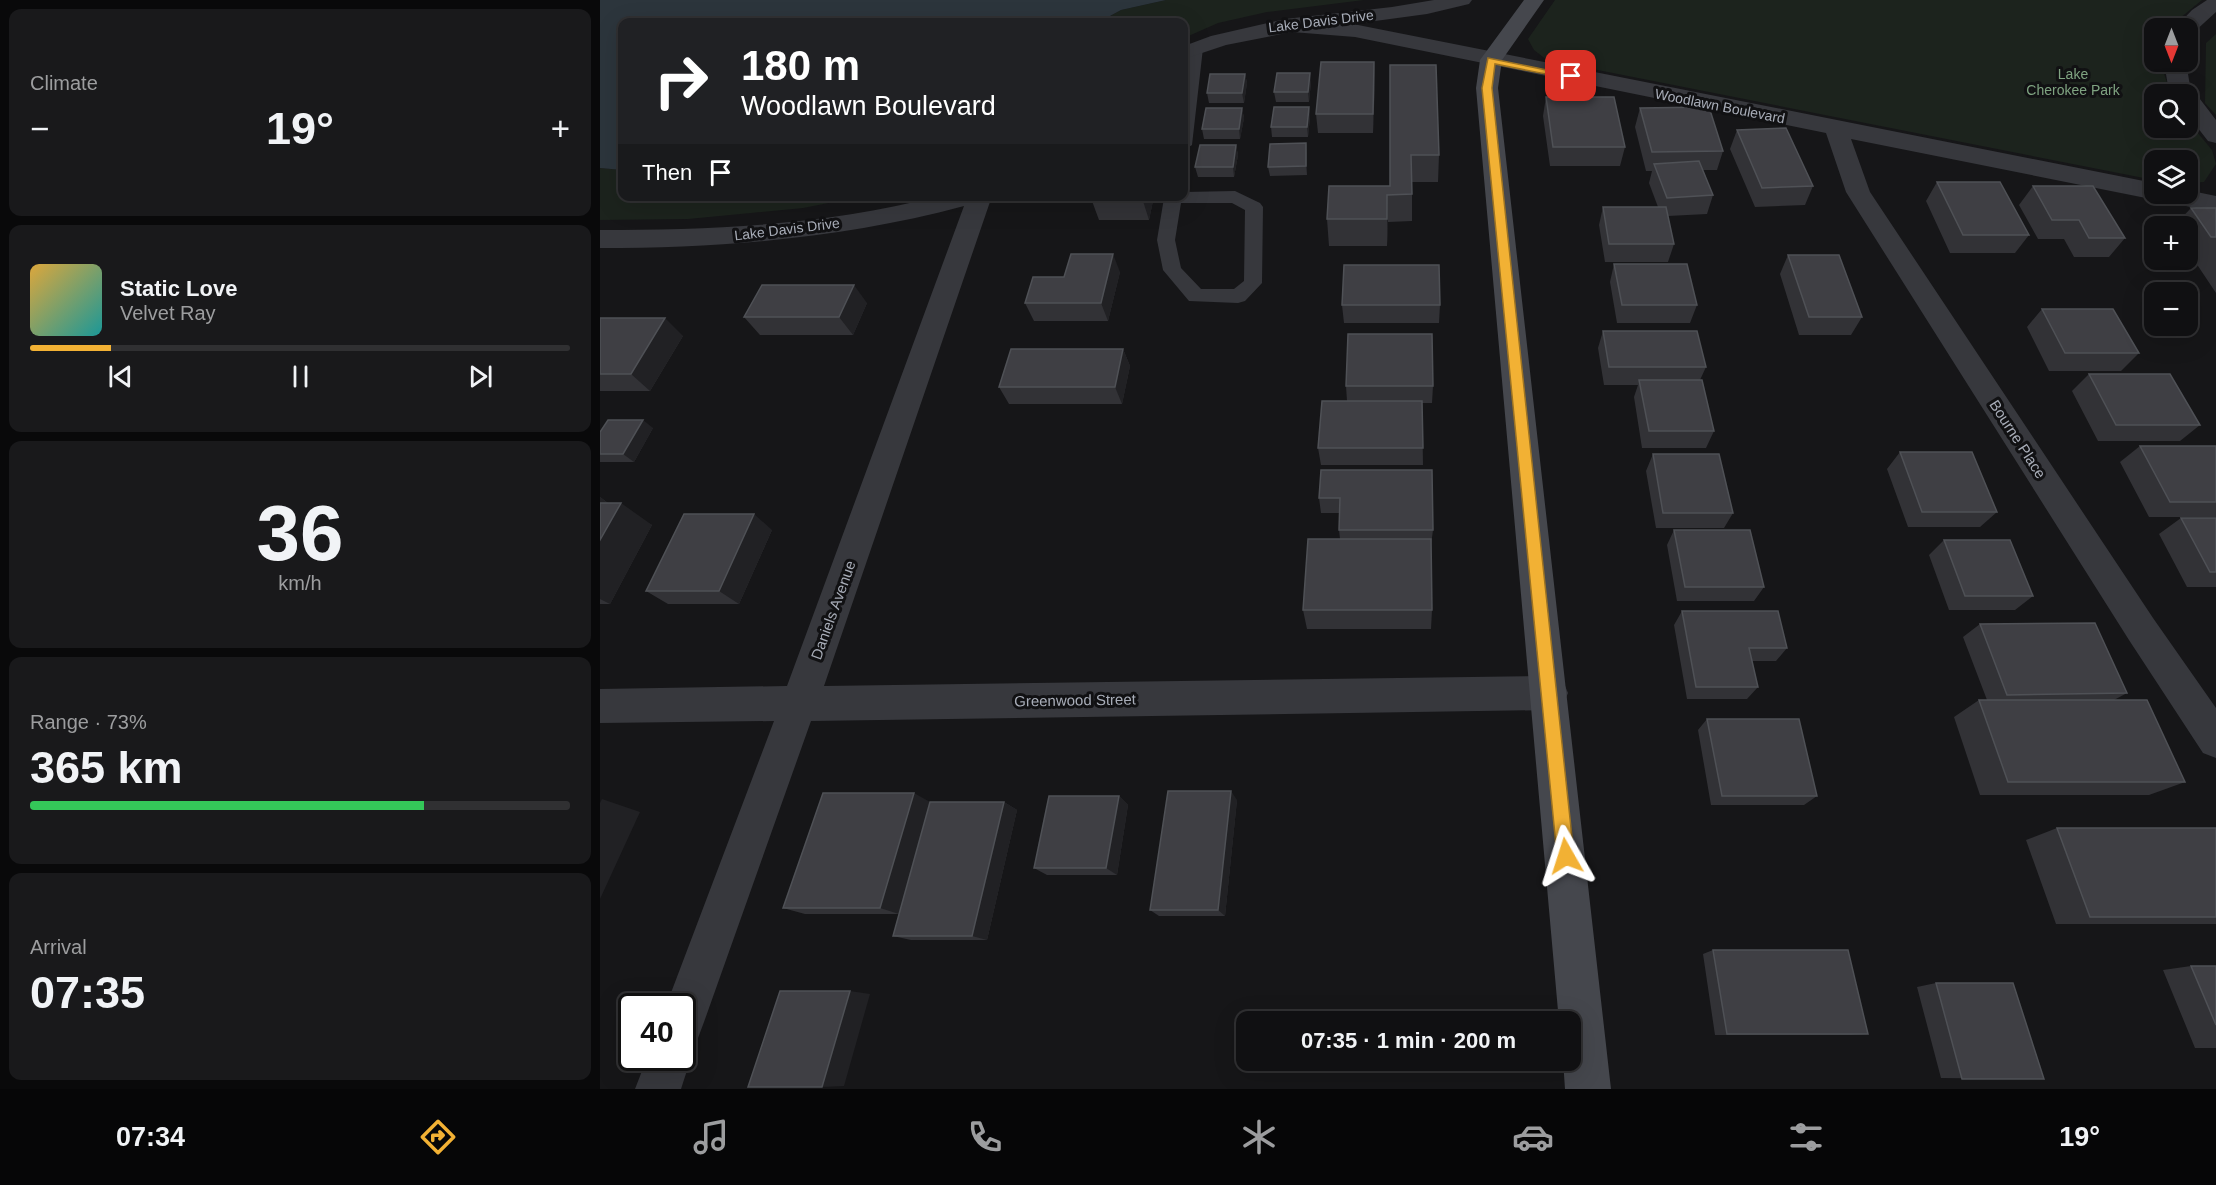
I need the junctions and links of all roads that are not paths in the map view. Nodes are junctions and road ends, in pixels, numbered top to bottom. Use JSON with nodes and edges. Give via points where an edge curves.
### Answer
{"nodes":[{"id":1,"x":1462,"y":0,"type":"edge"},
{"id":2,"x":1534,"y":0,"type":"edge"},
{"id":3,"x":2216,"y":3,"type":"edge"},
{"id":4,"x":2195,"y":18,"type":"edge"},
{"id":5,"x":1285,"y":25,"type":"junction"},
{"id":6,"x":1190,"y":50,"type":"edge"},
{"id":7,"x":1491,"y":60,"type":"junction"},
{"id":8,"x":1188,"y":82,"type":"edge"},
{"id":9,"x":2198,"y":113,"type":"edge"},
{"id":10,"x":1836,"y":129,"type":"junction"},
{"id":11,"x":2216,"y":136,"type":"edge"},
{"id":12,"x":2144,"y":189,"type":"edge"},
{"id":13,"x":1188,"y":197,"type":"edge"},
{"id":14,"x":950,"y":201,"type":"edge"},
{"id":15,"x":978,"y":201,"type":"edge"},
{"id":16,"x":1173,"y":201,"type":"edge"},
{"id":17,"x":2198,"y":201,"type":"edge"},
{"id":18,"x":2216,"y":204,"type":"edge"},
{"id":19,"x":600,"y":239,"type":"edge"},
{"id":20,"x":1550,"y":693,"type":"junction"},
{"id":21,"x":799,"y":704,"type":"junction"},
{"id":22,"x":600,"y":705,"type":"edge"},
{"id":23,"x":2216,"y":740,"type":"edge"},
{"id":24,"x":693,"y":993,"type":"edge"},
{"id":25,"x":664,"y":1071,"type":"edge"},
{"id":26,"x":658,"y":1089,"type":"edge"},
{"id":27,"x":1588,"y":1089,"type":"edge"}],
"edges":[{"from":1,"to":5,"type":"street","name":"Lake Davis Drive"},
{"from":2,"to":7,"type":"street"},
{"from":3,"to":4,"type":"street"},
{"from":5,"to":6,"type":"street","name":"Lake Davis Drive","via":[[1219,39]]},
{"from":5,"to":7,"type":"street","name":"Woodlawn Boulevard","via":[[1355,31]]},
{"from":6,"to":8,"type":"lane"},
{"from":7,"to":10,"type":"street","name":"Woodlawn Boulevard"},
{"from":7,"to":20,"type":"street","via":[[1487,88]]},
{"from":9,"to":11,"type":"street"},
{"from":10,"to":12,"type":"street","name":"Woodlawn Boulevard"},
{"from":10,"to":23,"type":"street","name":"Bourne Place","via":[[1858,192]]},
{"from":13,"to":16,"type":"lane","via":[[1235,197],[1254,207],[1253,283],[1238,296],[1196,296],[1172,270],[1166,240]]},
{"from":14,"to":19,"type":"street","name":"Lake Davis Drive","via":[[892,216],[768,233],[661,240]]},
{"from":15,"to":21,"type":"street","name":"Daniels Avenue"},
{"from":17,"to":18,"type":"street"},
{"from":20,"to":21,"type":"street","name":"Greenwood Street"},
{"from":20,"to":27,"type":"street"},
{"from":21,"to":22,"type":"street","name":"Greenwood Street"},
{"from":21,"to":24,"type":"street","name":"Daniels Avenue"},
{"from":25,"to":26,"type":"street"}]}
